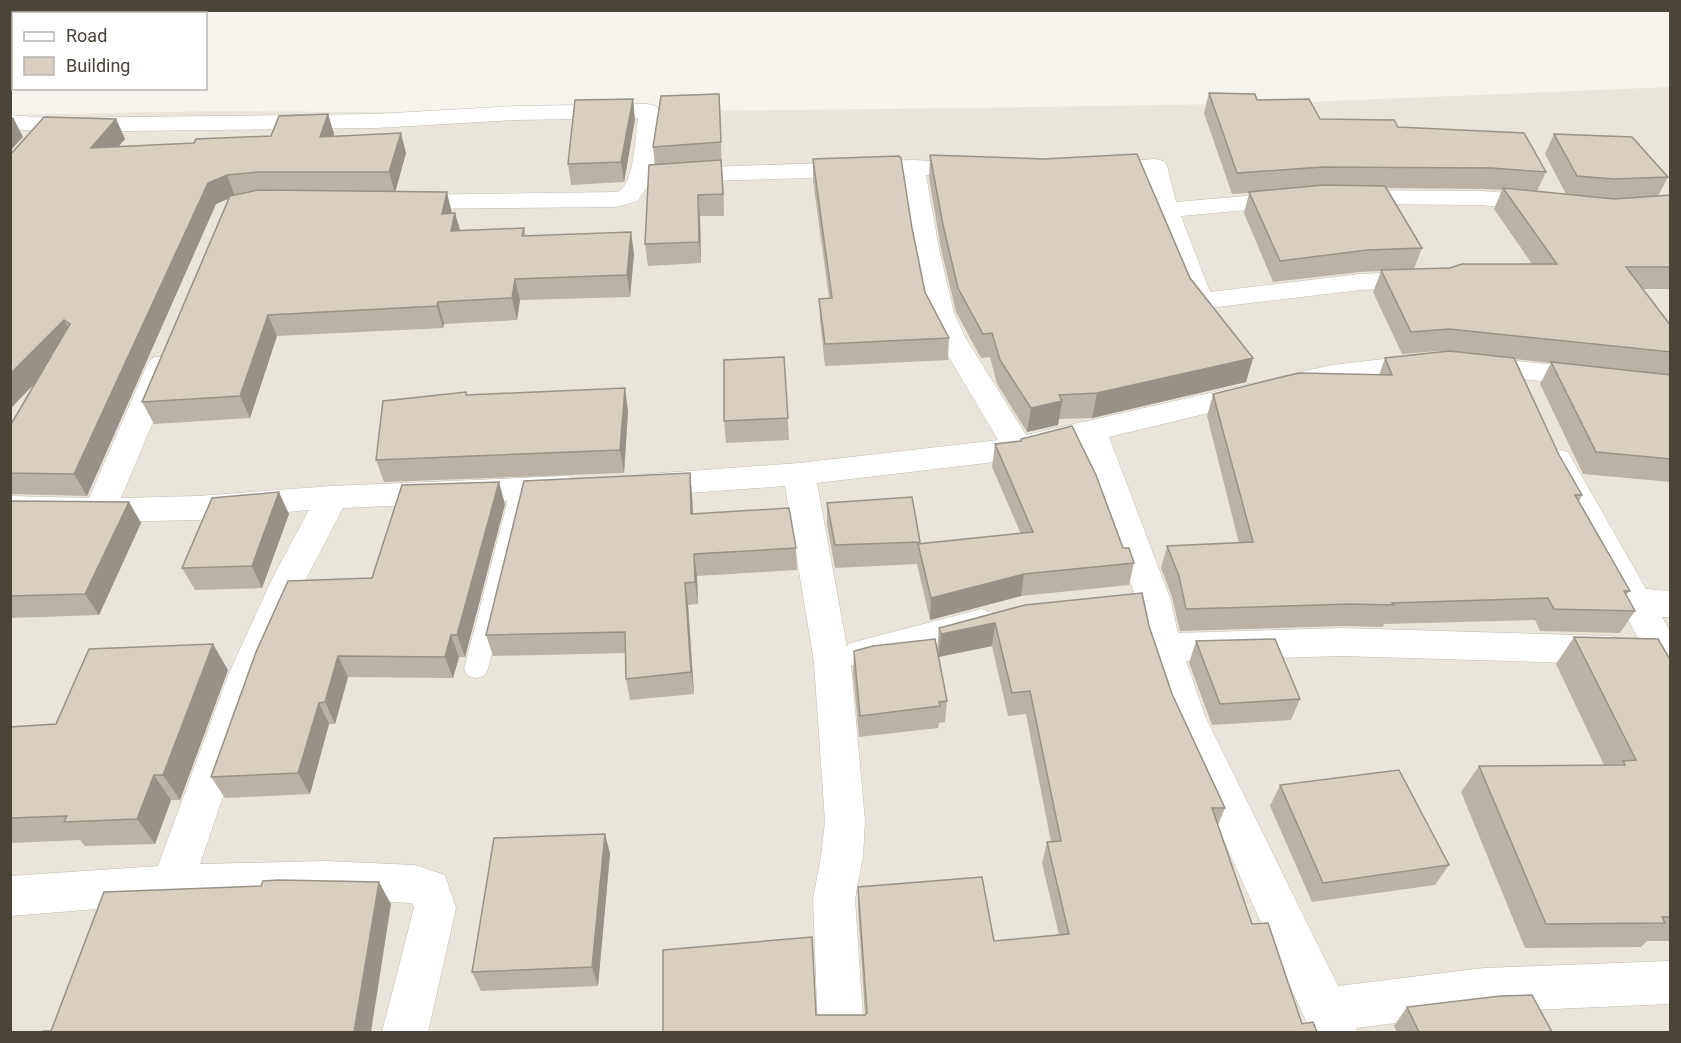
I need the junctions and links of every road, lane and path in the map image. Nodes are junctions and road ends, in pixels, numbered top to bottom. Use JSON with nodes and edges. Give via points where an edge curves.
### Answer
{"nodes":[{"id":1,"x":10,"y":122,"type":"edge"},
{"id":2,"x":912,"y":167,"type":"junction"},
{"id":3,"x":994,"y":171,"type":"edge"},
{"id":4,"x":1075,"y":171,"type":"edge"},
{"id":5,"x":640,"y":178,"type":"junction"},
{"id":6,"x":1557,"y":199,"type":"edge"},
{"id":7,"x":386,"y":202,"type":"edge"},
{"id":8,"x":1166,"y":210,"type":"junction"},
{"id":9,"x":1441,"y":279,"type":"edge"},
{"id":10,"x":172,"y":341,"type":"edge"},
{"id":11,"x":1516,"y":370,"type":"junction"},
{"id":12,"x":1671,"y":386,"type":"edge"},
{"id":13,"x":1532,"y":406,"type":"edge"},
{"id":14,"x":1091,"y":430,"type":"junction"},
{"id":15,"x":1546,"y":436,"type":"edge"},
{"id":16,"x":1018,"y":448,"type":"junction"},
{"id":17,"x":799,"y":474,"type":"junction"},
{"id":18,"x":520,"y":488,"type":"junction"},
{"id":19,"x":332,"y":497,"type":"junction"},
{"id":20,"x":10,"y":507,"type":"edge"},
{"id":21,"x":100,"y":510,"type":"junction"},
{"id":22,"x":1635,"y":601,"type":"junction"},
{"id":23,"x":1671,"y":604,"type":"edge"},
{"id":24,"x":1013,"y":615,"type":"edge"},
{"id":25,"x":1163,"y":648,"type":"junction"},
{"id":26,"x":1667,"y":657,"type":"edge"},
{"id":27,"x":832,"y":662,"type":"junction"},
{"id":28,"x":476,"y":669,"type":"dead end"},
{"id":29,"x":172,"y":884,"type":"junction"},
{"id":30,"x":10,"y":896,"type":"edge"},
{"id":31,"x":1671,"y":983,"type":"edge"},
{"id":32,"x":1326,"y":1026,"type":"edge"},
{"id":33,"x":405,"y":1032,"type":"edge"},
{"id":34,"x":841,"y":1032,"type":"edge"}],
"edges":[{"from":1,"to":5,"type":"street","via":[[41,134],[643,110],[650,115]]},
{"from":2,"to":3,"type":"street"},
{"from":2,"to":5,"type":"street","via":[[709,172]]},
{"from":2,"to":16,"type":"street","via":[[940,313]]},
{"from":4,"to":8,"type":"street","via":[[1155,166]]},
{"from":5,"to":7,"type":"street","via":[[634,193],[619,200]]},
{"from":6,"to":8,"type":"street","via":[[1317,197]]},
{"from":8,"to":9,"type":"street","via":[[1200,301],[1360,282]]},
{"from":10,"to":21,"type":"street"},
{"from":11,"to":12,"type":"street"},
{"from":11,"to":13,"type":"street"},
{"from":11,"to":14,"type":"street","via":[[1439,362],[1332,374]]},
{"from":14,"to":16,"type":"street"},
{"from":14,"to":25,"type":"street","via":[[1136,600]]},
{"from":15,"to":22,"type":"street"},
{"from":16,"to":17,"type":"street"},
{"from":17,"to":18,"type":"street"},
{"from":17,"to":27,"type":"street"},
{"from":18,"to":19,"type":"street"},
{"from":18,"to":28,"type":"lane"},
{"from":19,"to":21,"type":"street","via":[[198,508]]},
{"from":19,"to":29,"type":"street","via":[[289,579],[248,673]]},
{"from":20,"to":21,"type":"street"},
{"from":22,"to":23,"type":"street"},
{"from":22,"to":26,"type":"street"},
{"from":24,"to":27,"type":"street"},
{"from":25,"to":26,"type":"street","via":[[1341,642]]},
{"from":25,"to":32,"type":"street","via":[[1186,716]]},
{"from":27,"to":34,"type":"street","via":[[844,821],[834,899]]},
{"from":29,"to":30,"type":"street"},
{"from":29,"to":33,"type":"street","via":[[325,880],[415,884],[430,889],[435,908]]},
{"from":31,"to":32,"type":"street","via":[[1484,990]]}]}
